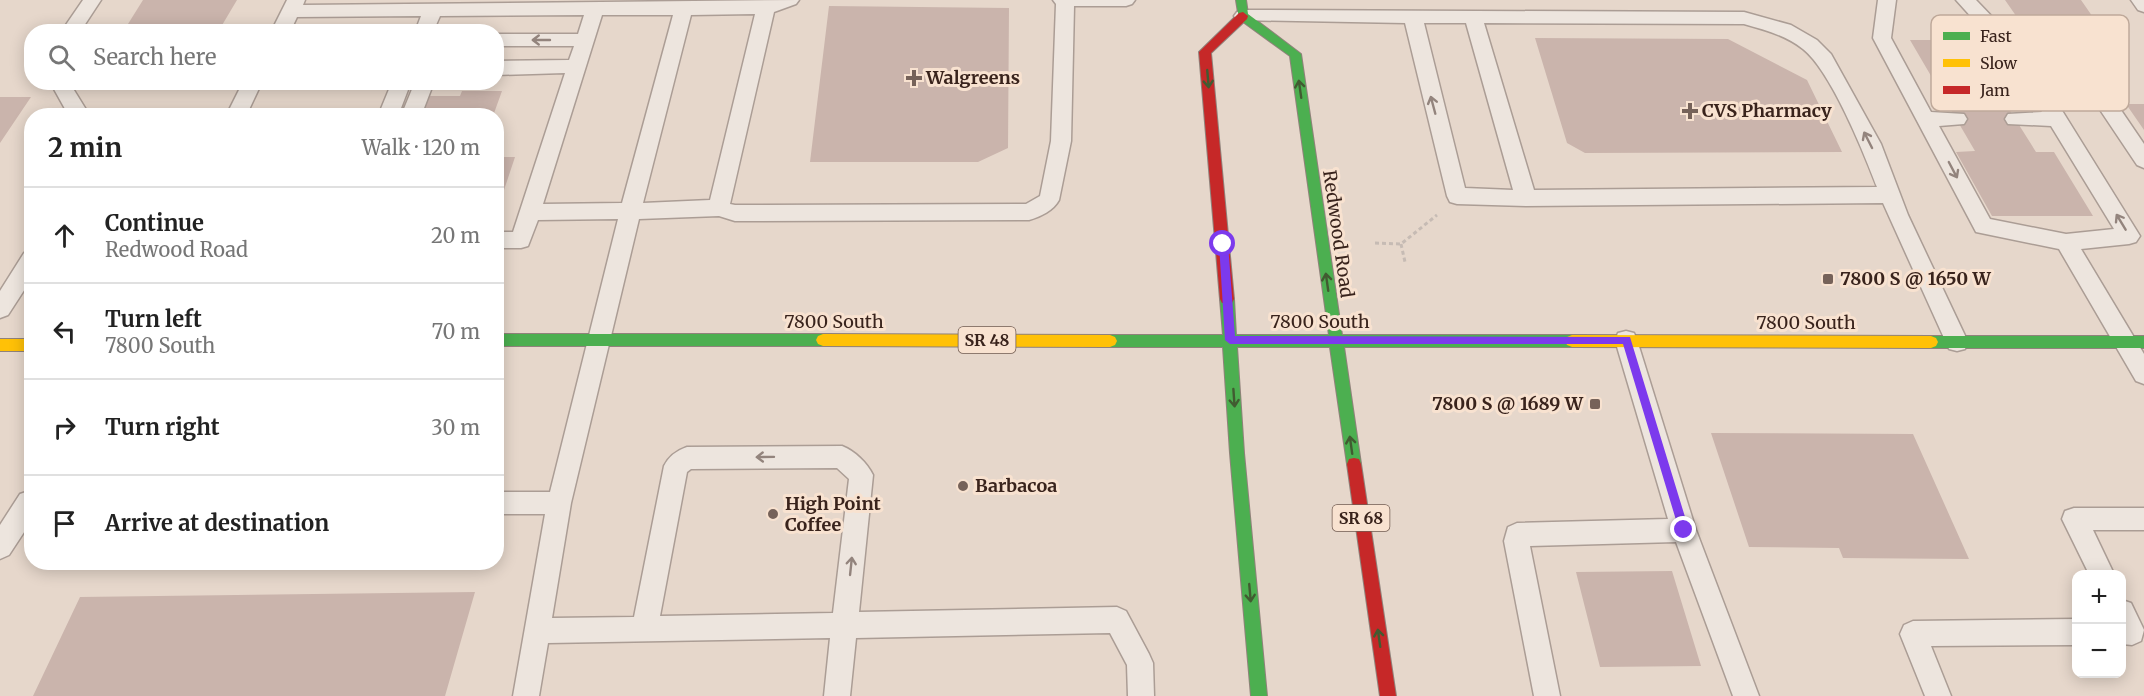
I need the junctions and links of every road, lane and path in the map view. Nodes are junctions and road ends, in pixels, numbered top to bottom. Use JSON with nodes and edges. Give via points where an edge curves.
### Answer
{"nodes":[{"id":1,"x":92,"y":0,"type":"edge"},
{"id":2,"x":790,"y":0,"type":"edge"},
{"id":3,"x":1063,"y":0,"type":"edge"},
{"id":4,"x":1126,"y":0,"type":"edge"},
{"id":5,"x":1887,"y":0,"type":"edge"},
{"id":6,"x":1965,"y":0,"type":"edge"},
{"id":7,"x":2140,"y":0,"type":"edge"},
{"id":8,"x":685,"y":4,"type":"edge"},
{"id":9,"x":294,"y":5,"type":"edge"},
{"id":10,"x":2144,"y":6,"type":"edge"},
{"id":11,"x":766,"y":8,"type":"junction"},
{"id":12,"x":1242,"y":8,"type":"edge"},
{"id":13,"x":595,"y":9,"type":"junction"},
{"id":14,"x":434,"y":10,"type":"junction"},
{"id":15,"x":1979,"y":15,"type":"edge"},
{"id":16,"x":1413,"y":16,"type":"junction"},
{"id":17,"x":1473,"y":16,"type":"junction"},
{"id":18,"x":76,"y":24,"type":"edge"},
{"id":19,"x":284,"y":24,"type":"edge"},
{"id":20,"x":428,"y":24,"type":"edge"},
{"id":21,"x":504,"y":39,"type":"edge"},
{"id":22,"x":585,"y":39,"type":"junction"},
{"id":23,"x":577,"y":66,"type":"junction"},
{"id":24,"x":504,"y":68,"type":"edge"},
{"id":25,"x":63,"y":90,"type":"edge"},
{"id":26,"x":249,"y":90,"type":"edge"},
{"id":27,"x":399,"y":90,"type":"edge"},
{"id":28,"x":422,"y":90,"type":"edge"},
{"id":29,"x":74,"y":108,"type":"edge"},
{"id":30,"x":240,"y":108,"type":"edge"},
{"id":31,"x":391,"y":108,"type":"edge"},
{"id":32,"x":414,"y":108,"type":"edge"},
{"id":33,"x":2053,"y":111,"type":"edge"},
{"id":34,"x":2111,"y":111,"type":"edge"},
{"id":35,"x":1925,"y":119,"type":"junction"},
{"id":36,"x":1957,"y":119,"type":"dead end"},
{"id":37,"x":2015,"y":119,"type":"dead end"},
{"id":38,"x":2058,"y":119,"type":"junction"},
{"id":39,"x":2144,"y":160,"type":"edge"},
{"id":40,"x":1890,"y":195,"type":"junction"},
{"id":41,"x":1526,"y":198,"type":"junction"},
{"id":42,"x":719,"y":208,"type":"junction"},
{"id":43,"x":630,"y":212,"type":"junction"},
{"id":44,"x":1438,"y":214,"type":"dead end"},
{"id":45,"x":527,"y":220,"type":"junction"},
{"id":46,"x":504,"y":227,"type":"edge"},
{"id":47,"x":504,"y":240,"type":"edge"},
{"id":48,"x":2066,"y":242,"type":"junction"},
{"id":49,"x":1376,"y":243,"type":"dead end"},
{"id":50,"x":1401,"y":244,"type":"junction"},
{"id":51,"x":1405,"y":262,"type":"dead end"},
{"id":52,"x":24,"y":272,"type":"edge"},
{"id":53,"x":0,"y":309,"type":"edge"},
{"id":54,"x":600,"y":339,"type":"junction"},
{"id":55,"x":504,"y":340,"type":"edge"},
{"id":56,"x":1230,"y":340,"type":"junction"},
{"id":57,"x":1335,"y":340,"type":"junction"},
{"id":58,"x":1626,"y":340,"type":"junction"},
{"id":59,"x":1957,"y":342,"type":"junction"},
{"id":60,"x":2135,"y":342,"type":"edge"},
{"id":61,"x":0,"y":345,"type":"edge"},
{"id":62,"x":24,"y":345,"type":"edge"},
{"id":63,"x":2144,"y":374,"type":"edge"},
{"id":64,"x":504,"y":503,"type":"edge"},
{"id":65,"x":559,"y":503,"type":"junction"},
{"id":66,"x":24,"y":510,"type":"edge"},
{"id":67,"x":2144,"y":519,"type":"edge"},
{"id":68,"x":1684,"y":530,"type":"junction"},
{"id":69,"x":0,"y":547,"type":"edge"},
{"id":70,"x":2100,"y":570,"type":"edge"},
{"id":71,"x":845,"y":624,"type":"junction"},
{"id":72,"x":645,"y":629,"type":"junction"},
{"id":73,"x":538,"y":631,"type":"junction"},
{"id":74,"x":2072,"y":632,"type":"edge"},
{"id":75,"x":526,"y":696,"type":"edge"},
{"id":76,"x":837,"y":696,"type":"edge"},
{"id":77,"x":1141,"y":696,"type":"edge"},
{"id":78,"x":1259,"y":696,"type":"edge"},
{"id":79,"x":1388,"y":696,"type":"edge"},
{"id":80,"x":1547,"y":696,"type":"edge"},
{"id":81,"x":1746,"y":696,"type":"edge"},
{"id":82,"x":1938,"y":696,"type":"edge"}],
"edges":[{"from":1,"to":18,"type":"lane"},
{"from":2,"to":11,"type":"lane"},
{"from":3,"to":4,"type":"lane"},
{"from":3,"to":42,"type":"lane","via":[[1061,141],[1049,200],[1029,212],[735,213]]},
{"from":5,"to":35,"type":"lane","via":[[1882,38]]},
{"from":6,"to":15,"type":"lane"},
{"from":7,"to":10,"type":"lane"},
{"from":8,"to":11,"type":"lane"},
{"from":8,"to":13,"type":"lane"},
{"from":8,"to":43,"type":"lane"},
{"from":9,"to":14,"type":"lane"},
{"from":9,"to":19,"type":"lane"},
{"from":11,"to":42,"type":"lane"},
{"from":12,"to":16,"type":"lane"},
{"from":12,"to":56,"type":"main road","one_way":true,"via":[[1205,52]]},
{"from":57,"to":12,"type":"main road","name":"Redwood Road","number":"SR 68","one_way":true,"via":[[1295,54]]},
{"from":13,"to":14,"type":"lane"},
{"from":13,"to":22,"type":"lane"},
{"from":14,"to":20,"type":"lane"},
{"from":16,"to":17,"type":"lane"},
{"from":41,"to":16,"type":"lane","one_way":true,"via":[[1457,196]]},
{"from":40,"to":17,"type":"lane","one_way":true,"via":[[1871,144],[1824,59],[1784,29],[1743,18]]},
{"from":17,"to":41,"type":"lane"},
{"from":22,"to":21,"type":"lane","one_way":true},
{"from":22,"to":23,"type":"lane"},
{"from":23,"to":24,"type":"lane"},
{"from":23,"to":45,"type":"lane"},
{"from":25,"to":29,"type":"lane"},
{"from":26,"to":30,"type":"lane"},
{"from":27,"to":31,"type":"lane"},
{"from":28,"to":32,"type":"lane"},
{"from":33,"to":38,"type":"lane"},
{"from":34,"to":39,"type":"lane"},
{"from":35,"to":36,"type":"lane"},
{"from":35,"to":48,"type":"lane","one_way":true,"via":[[1983,226]]},
{"from":37,"to":38,"type":"lane"},
{"from":48,"to":38,"type":"lane","one_way":true,"via":[[2129,236]]},
{"from":40,"to":41,"type":"lane"},
{"from":40,"to":59,"type":"lane"},
{"from":42,"to":43,"type":"lane"},
{"from":43,"to":45,"type":"lane"},
{"from":43,"to":54,"type":"lane"},
{"from":44,"to":50,"type":"path"},
{"from":45,"to":46,"type":"lane"},
{"from":45,"to":47,"type":"lane","via":[[521,240]]},
{"from":48,"to":60,"type":"lane"},
{"from":49,"to":50,"type":"path"},
{"from":50,"to":51,"type":"path"},
{"from":52,"to":53,"type":"lane"},
{"from":54,"to":55,"type":"main road","name":"7800 South","number":"SR 48"},
{"from":54,"to":56,"type":"main road","name":"7800 South","number":"SR 48"},
{"from":54,"to":65,"type":"lane"},
{"from":56,"to":57,"type":"main road","name":"7800 South"},
{"from":56,"to":78,"type":"main road","one_way":true},
{"from":57,"to":58,"type":"main road","name":"7800 South"},
{"from":79,"to":57,"type":"main road","name":"Redwood Road","number":"SR 68","one_way":true},
{"from":58,"to":59,"type":"main road","name":"7800 South"},
{"from":58,"to":68,"type":"lane"},
{"from":59,"to":60,"type":"main road","name":"7800 South"},
{"from":60,"to":63,"type":"lane"},
{"from":61,"to":62,"type":"main road"},
{"from":64,"to":65,"type":"lane"},
{"from":65,"to":73,"type":"lane"},
{"from":66,"to":69,"type":"lane"},
{"from":67,"to":70,"type":"lane","via":[[2074,519]]},
{"from":68,"to":80,"type":"lane","via":[[1518,535],[1516,541]]},
{"from":68,"to":81,"type":"lane"},
{"from":71,"to":72,"type":"lane"},
{"from":71,"to":72,"type":"lane","one_way":true,"via":[[861,475],[842,457],[687,458],[676,466]]},
{"from":71,"to":76,"type":"lane"},
{"from":71,"to":77,"type":"lane","via":[[1117,620],[1140,663]]},
{"from":72,"to":73,"type":"lane"},
{"from":73,"to":75,"type":"lane"},
{"from":74,"to":82,"type":"lane","via":[[1913,634]]}]}
